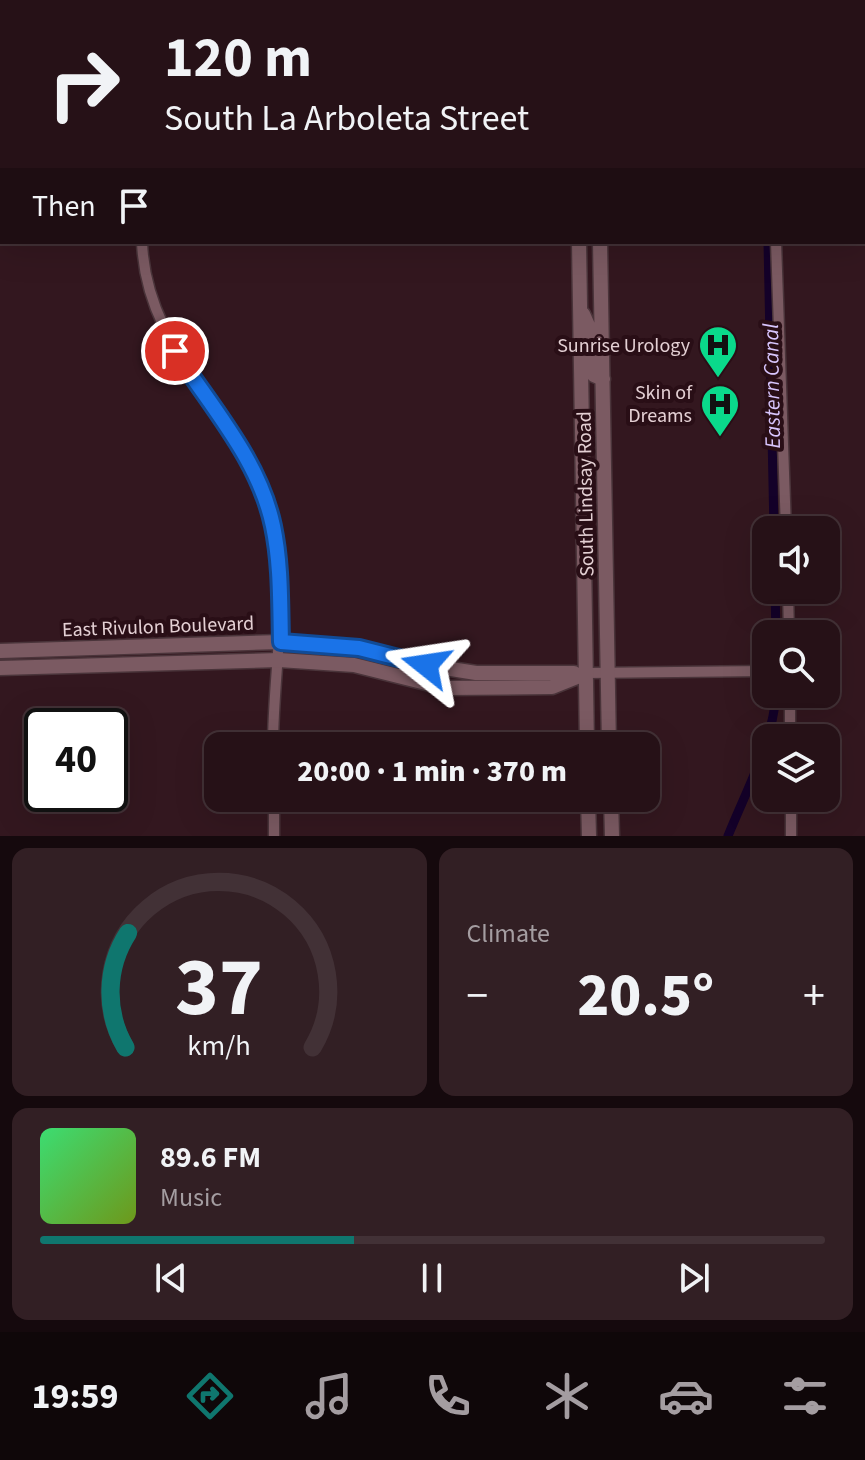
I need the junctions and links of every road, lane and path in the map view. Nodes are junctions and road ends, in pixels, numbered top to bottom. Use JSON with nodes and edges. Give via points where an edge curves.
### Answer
{"nodes":[{"id":1,"x":142,"y":244,"type":"edge"},
{"id":2,"x":579,"y":244,"type":"edge"},
{"id":3,"x":600,"y":244,"type":"edge"},
{"id":4,"x":776,"y":244,"type":"edge"},
{"id":5,"x":580,"y":307,"type":"junction"},
{"id":6,"x":603,"y":379,"type":"junction"},
{"id":7,"x":786,"y":516,"type":"edge"},
{"id":8,"x":281,"y":642,"type":"junction"},
{"id":9,"x":0,"y":651,"type":"edge"},
{"id":10,"x":279,"y":660,"type":"junction"},
{"id":11,"x":0,"y":668,"type":"edge"},
{"id":12,"x":608,"y":672,"type":"junction"},
{"id":13,"x":752,"y":672,"type":"edge"},
{"id":14,"x":587,"y":673,"type":"junction"},
{"id":15,"x":274,"y":732,"type":"edge"},
{"id":16,"x":587,"y":732,"type":"edge"},
{"id":17,"x":609,"y":732,"type":"edge"},
{"id":18,"x":274,"y":812,"type":"edge"},
{"id":19,"x":588,"y":812,"type":"edge"},
{"id":20,"x":611,"y":812,"type":"edge"},
{"id":21,"x":791,"y":812,"type":"edge"},
{"id":22,"x":274,"y":836,"type":"edge"},
{"id":23,"x":589,"y":836,"type":"edge"},
{"id":24,"x":612,"y":836,"type":"edge"},
{"id":25,"x":791,"y":836,"type":"edge"}],
"edges":[{"from":1,"to":8,"type":"street","via":[[154,309],[262,490],[279,564]]},
{"from":2,"to":5,"type":"street","name":"South Lindsay Road"},
{"from":3,"to":6,"type":"street","name":"South Lindsay Road"},
{"from":4,"to":7,"type":"street"},
{"from":5,"to":6,"type":"street","via":[[591,332],[594,375]]},
{"from":5,"to":14,"type":"street","name":"South Lindsay Road"},
{"from":6,"to":12,"type":"street","name":"South Lindsay Road"},
{"from":8,"to":9,"type":"street","name":"East Rivulon Boulevard"},
{"from":8,"to":10,"type":"street"},
{"from":8,"to":14,"type":"street","name":"East Rivulon Boulevard","via":[[359,648],[476,673]]},
{"from":10,"to":11,"type":"street","name":"East Rivulon Boulevard"},
{"from":10,"to":14,"type":"street","name":"East Rivulon Boulevard","via":[[354,665],[446,688],[552,687]]},
{"from":10,"to":15,"type":"street"},
{"from":12,"to":13,"type":"street"},
{"from":12,"to":14,"type":"street"},
{"from":12,"to":17,"type":"street","name":"South Lindsay Road"},
{"from":14,"to":16,"type":"street","name":"South Lindsay Road"},
{"from":18,"to":22,"type":"street"},
{"from":19,"to":23,"type":"street"},
{"from":20,"to":24,"type":"street"},
{"from":21,"to":25,"type":"street"}]}
